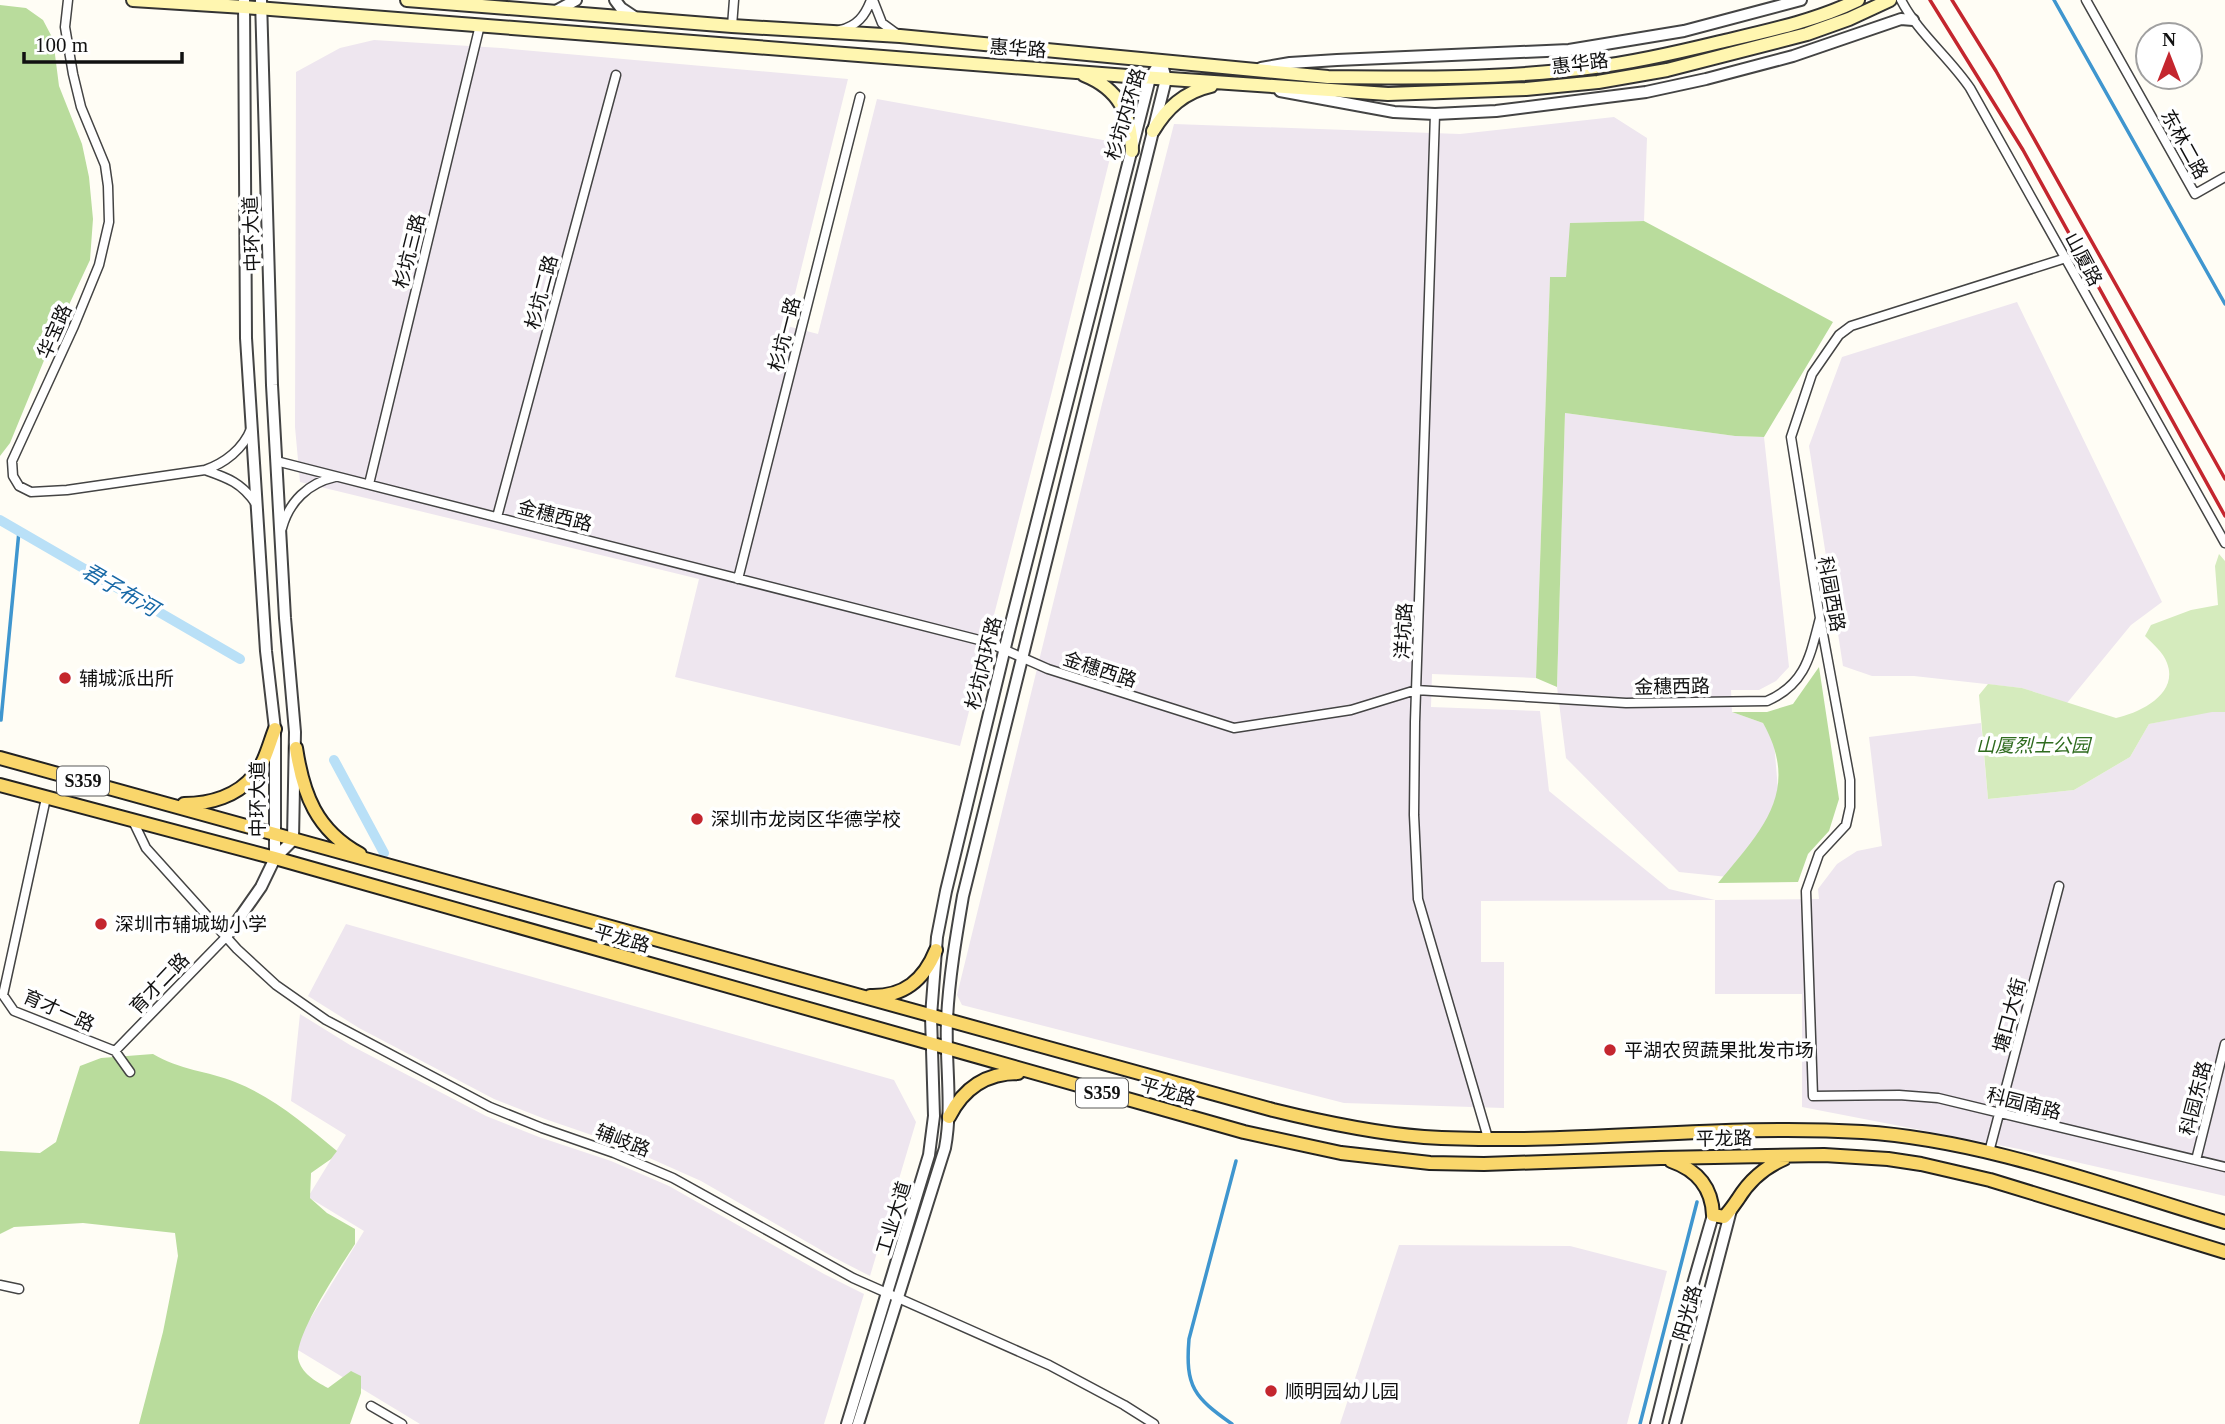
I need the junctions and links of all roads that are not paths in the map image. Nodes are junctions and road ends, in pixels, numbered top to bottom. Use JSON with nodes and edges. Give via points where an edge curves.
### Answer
{"nodes":[{"id":1,"x":68,"y":0,"type":"edge"},
{"id":2,"x":133,"y":0,"type":"edge"},
{"id":3,"x":407,"y":0,"type":"edge"},
{"id":4,"x":576,"y":0,"type":"edge"},
{"id":5,"x":615,"y":0,"type":"edge"},
{"id":6,"x":734,"y":0,"type":"edge"},
{"id":7,"x":872,"y":0,"type":"edge"},
{"id":8,"x":1801,"y":0,"type":"edge"},
{"id":9,"x":1858,"y":0,"type":"edge"},
{"id":10,"x":1890,"y":0,"type":"edge"},
{"id":11,"x":1901,"y":0,"type":"edge"},
{"id":12,"x":2086,"y":0,"type":"edge"},
{"id":13,"x":244,"y":3,"type":"edge"},
{"id":14,"x":262,"y":4,"type":"edge"},
{"id":15,"x":556,"y":11,"type":"junction"},
{"id":16,"x":634,"y":16,"type":"junction"},
{"id":17,"x":1913,"y":20,"type":"junction"},
{"id":18,"x":481,"y":25,"type":"junction"},
{"id":19,"x":733,"y":26,"type":"junction"},
{"id":20,"x":835,"y":31,"type":"junction"},
{"id":21,"x":900,"y":36,"type":"junction"},
{"id":22,"x":1161,"y":61,"type":"junction"},
{"id":23,"x":1252,"y":69,"type":"junction"},
{"id":24,"x":1077,"y":72,"type":"junction"},
{"id":25,"x":616,"y":75,"type":"dead end"},
{"id":26,"x":1150,"y":78,"type":"junction"},
{"id":27,"x":1166,"y":79,"type":"junction"},
{"id":28,"x":1222,"y":83,"type":"junction"},
{"id":29,"x":1250,"y":85,"type":"junction"},
{"id":30,"x":860,"y":97,"type":"dead end"},
{"id":31,"x":1434,"y":114,"type":"junction"},
{"id":32,"x":1153,"y":131,"type":"junction"},
{"id":33,"x":1132,"y":151,"type":"junction"},
{"id":34,"x":2225,"y":177,"type":"edge"},
{"id":35,"x":2066,"y":258,"type":"junction"},
{"id":36,"x":252,"y":428,"type":"junction"},
{"id":37,"x":276,"y":461,"type":"junction"},
{"id":38,"x":205,"y":470,"type":"junction"},
{"id":39,"x":338,"y":476,"type":"junction"},
{"id":40,"x":369,"y":484,"type":"junction"},
{"id":41,"x":257,"y":505,"type":"junction"},
{"id":42,"x":497,"y":517,"type":"junction"},
{"id":43,"x":281,"y":533,"type":"junction"},
{"id":44,"x":2225,"y":543,"type":"edge"},
{"id":45,"x":738,"y":579,"type":"junction"},
{"id":46,"x":1820,"y":618,"type":"junction"},
{"id":47,"x":1004,"y":650,"type":"junction"},
{"id":48,"x":1021,"y":657,"type":"junction"},
{"id":49,"x":1416,"y":690,"type":"junction"},
{"id":50,"x":275,"y":729,"type":"junction"},
{"id":51,"x":296,"y":748,"type":"junction"},
{"id":52,"x":0,"y":758,"type":"edge"},
{"id":53,"x":0,"y":785,"type":"edge"},
{"id":54,"x":46,"y":798,"type":"junction"},
{"id":55,"x":166,"y":804,"type":"junction"},
{"id":56,"x":134,"y":821,"type":"junction"},
{"id":57,"x":275,"y":834,"type":"junction"},
{"id":58,"x":293,"y":840,"type":"junction"},
{"id":59,"x":275,"y":859,"type":"junction"},
{"id":60,"x":379,"y":863,"type":"junction"},
{"id":61,"x":2059,"y":886,"type":"dead end"},
{"id":62,"x":226,"y":937,"type":"junction"},
{"id":63,"x":936,"y":950,"type":"junction"},
{"id":64,"x":860,"y":996,"type":"junction"},
{"id":65,"x":930,"y":1016,"type":"junction"},
{"id":66,"x":947,"y":1020,"type":"junction"},
{"id":67,"x":2225,"y":1044,"type":"edge"},
{"id":68,"x":932,"y":1045,"type":"junction"},
{"id":69,"x":948,"y":1050,"type":"junction"},
{"id":70,"x":115,"y":1051,"type":"junction"},
{"id":71,"x":130,"y":1072,"type":"dead end"},
{"id":72,"x":1036,"y":1074,"type":"junction"},
{"id":73,"x":1813,"y":1096,"type":"joint"},
{"id":74,"x":2000,"y":1113,"type":"junction"},
{"id":75,"x":949,"y":1117,"type":"junction"},
{"id":76,"x":1488,"y":1138,"type":"junction"},
{"id":77,"x":1989,"y":1153,"type":"junction"},
{"id":78,"x":1798,"y":1156,"type":"junction"},
{"id":79,"x":1661,"y":1158,"type":"junction"},
{"id":80,"x":2196,"y":1160,"type":"junction"},
{"id":81,"x":2225,"y":1167,"type":"edge"},
{"id":82,"x":1731,"y":1210,"type":"junction"},
{"id":83,"x":1713,"y":1215,"type":"junction"},
{"id":84,"x":2225,"y":1222,"type":"edge"},
{"id":85,"x":2225,"y":1252,"type":"edge"},
{"id":86,"x":0,"y":1285,"type":"edge"},
{"id":87,"x":19,"y":1289,"type":"dead end"},
{"id":88,"x":887,"y":1294,"type":"junction"},
{"id":89,"x":898,"y":1299,"type":"junction"},
{"id":90,"x":371,"y":1406,"type":"dead end"},
{"id":91,"x":401,"y":1424,"type":"edge"},
{"id":92,"x":847,"y":1424,"type":"edge"},
{"id":93,"x":858,"y":1424,"type":"edge"},
{"id":94,"x":1154,"y":1424,"type":"edge"},
{"id":95,"x":1656,"y":1424,"type":"edge"},
{"id":96,"x":1675,"y":1424,"type":"edge"}],
"edges":[{"from":1,"to":38,"type":"street","name":"华宝路","via":[[65,26],[73,74],[105,165],[109,222],[99,265],[12,461],[13,476],[31,492]]},
{"from":2,"to":13,"type":"main road","name":"惠华路"},
{"from":3,"to":15,"type":"main road","name":"惠华路"},
{"from":4,"to":15,"type":"street"},
{"from":5,"to":16,"type":"street"},
{"from":6,"to":19,"type":"street"},
{"from":7,"to":20,"type":"street","via":[[860,20]]},
{"from":7,"to":21,"type":"street","via":[[882,23]]},
{"from":8,"to":23,"type":"street","via":[[1684,31],[1569,50],[1302,62]]},
{"from":9,"to":23,"type":"main road","name":"惠华路","via":[[1803,21],[1596,67],[1449,78],[1328,77]]},
{"from":10,"to":29,"type":"main road","name":"惠华路","via":[[1807,34],[1598,82],[1388,94]]},
{"from":11,"to":17,"type":"street","name":"山厦路"},
{"from":12,"to":34,"type":"street","name":"东林二路","via":[[2194,194]]},
{"from":13,"to":14,"type":"main road","name":"惠华路"},
{"from":13,"to":36,"type":"street","name":"中环大道","via":[[246,338]]},
{"from":14,"to":18,"type":"main road","name":"惠华路"},
{"from":14,"to":37,"type":"street","name":"中环大道"},
{"from":15,"to":16,"type":"main road","name":"惠华路"},
{"from":16,"to":19,"type":"main road","name":"惠华路"},
{"from":17,"to":31,"type":"street","via":[[1901,19],[1793,56],[1646,92]]},
{"from":17,"to":35,"type":"street","name":"山厦路","via":[[1970,88]]},
{"from":18,"to":24,"type":"main road","name":"惠华路"},
{"from":18,"to":40,"type":"street","name":"杉坑三路"},
{"from":19,"to":20,"type":"main road","name":"惠华路"},
{"from":20,"to":21,"type":"main road","name":"惠华路"},
{"from":21,"to":22,"type":"main road","name":"惠华路"},
{"from":22,"to":23,"type":"main road","name":"惠华路"},
{"from":22,"to":26,"type":"street","name":"杉坑内环路"},
{"from":22,"to":27,"type":"street","name":"杉坑内环路"},
{"from":24,"to":26,"type":"main road","name":"惠华路"},
{"from":24,"to":33,"type":"main road","via":[[1095,79],[1121,103],[1130,126]]},
{"from":25,"to":42,"type":"street","name":"杉坑二路"},
{"from":26,"to":27,"type":"main road","name":"惠华路"},
{"from":26,"to":33,"type":"street","name":"杉坑内环路"},
{"from":27,"to":28,"type":"main road","name":"惠华路"},
{"from":27,"to":32,"type":"street","name":"杉坑内环路"},
{"from":28,"to":29,"type":"main road","name":"惠华路"},
{"from":28,"to":32,"type":"main road","via":[[1186,94]]},
{"from":29,"to":31,"type":"street","via":[[1349,105]]},
{"from":30,"to":45,"type":"street","name":"杉坑一路"},
{"from":31,"to":49,"type":"street","name":"洋坑路"},
{"from":32,"to":48,"type":"street","name":"杉坑内环路"},
{"from":33,"to":47,"type":"street","name":"杉坑内环路"},
{"from":35,"to":44,"type":"street","name":"山厦路"},
{"from":35,"to":46,"type":"street","name":"科园西路","via":[[1868,320],[1845,330],[1830,347],[1812,374],[1791,437]]},
{"from":36,"to":38,"type":"street","via":[[223,464]]},
{"from":36,"to":41,"type":"street","name":"中环大道"},
{"from":37,"to":39,"type":"street","name":"金穗西路"},
{"from":37,"to":43,"type":"street","name":"中环大道"},
{"from":38,"to":41,"type":"street","via":[[238,484]]},
{"from":39,"to":40,"type":"street","name":"金穗西路"},
{"from":39,"to":43,"type":"street","via":[[300,496],[289,509]]},
{"from":40,"to":42,"type":"street","name":"金穗西路"},
{"from":41,"to":50,"type":"street","name":"中环大道"},
{"from":42,"to":45,"type":"street","name":"金穗西路"},
{"from":43,"to":51,"type":"street","name":"中环大道"},
{"from":45,"to":47,"type":"street","name":"金穗西路"},
{"from":46,"to":49,"type":"street","name":"金穗西路","via":[[1798,680],[1786,693],[1767,701],[1626,703]]},
{"from":46,"to":73,"type":"street","name":"科园西路","via":[[1850,780],[1850,807],[1846,825],[1819,854],[1805,891]]},
{"from":47,"to":48,"type":"street","name":"金穗西路"},
{"from":47,"to":63,"type":"street","name":"杉坑内环路"},
{"from":48,"to":49,"type":"street","name":"金穗西路","via":[[1234,728],[1351,710]]},
{"from":48,"to":66,"type":"street","name":"杉坑内环路","via":[[963,896]]},
{"from":49,"to":76,"type":"street","name":"洋坑路","via":[[1418,900]]},
{"from":50,"to":55,"type":"main road","via":[[255,775],[240,789],[222,799]]},
{"from":50,"to":57,"type":"street","name":"中环大道"},
{"from":51,"to":58,"type":"street","name":"中环大道"},
{"from":51,"to":60,"type":"main road","via":[[305,793],[320,819],[355,852]]},
{"from":52,"to":55,"type":"main road","name":"平龙路","number":"S359"},
{"from":53,"to":54,"type":"main road","name":"平龙路","number":"S359"},
{"from":54,"to":56,"type":"main road","name":"平龙路","number":"S359"},
{"from":54,"to":70,"type":"street","name":"育才一路","via":[[3,995],[14,1010]]},
{"from":55,"to":57,"type":"main road","name":"平龙路","number":"S359"},
{"from":56,"to":59,"type":"main road","name":"平龙路","number":"S359"},
{"from":56,"to":62,"type":"street","name":"辅岐路","via":[[146,848]]},
{"from":57,"to":58,"type":"main road","name":"平龙路","number":"S359"},
{"from":57,"to":59,"type":"street","name":"中环大道"},
{"from":58,"to":59,"type":"street","name":"中环大道"},
{"from":58,"to":60,"type":"main road","name":"平龙路","number":"S359"},
{"from":59,"to":62,"type":"street"},
{"from":59,"to":68,"type":"main road","name":"平龙路","number":"S359"},
{"from":60,"to":64,"type":"main road","name":"平龙路","number":"S359"},
{"from":61,"to":74,"type":"street","name":"塘口大街"},
{"from":62,"to":70,"type":"street","name":"育才二路"},
{"from":62,"to":88,"type":"street","name":"辅岐路","via":[[275,985],[354,1037],[490,1107],[673,1178]]},
{"from":63,"to":64,"type":"main road","via":[[922,977],[910,986],[879,996]]},
{"from":63,"to":65,"type":"street","name":"杉坑内环路"},
{"from":64,"to":65,"type":"main road","name":"平龙路","number":"S359"},
{"from":65,"to":66,"type":"main road","name":"平龙路","number":"S359"},
{"from":65,"to":68,"type":"street","name":"工业大道"},
{"from":66,"to":69,"type":"street","name":"工业大道"},
{"from":66,"to":76,"type":"main road","name":"平龙路","number":"S359","via":[[1324,1122],[1423,1136]]},
{"from":67,"to":80,"type":"street","name":"科园东路"},
{"from":68,"to":69,"type":"main road","name":"平龙路","number":"S359"},
{"from":68,"to":88,"type":"street","name":"工业大道","via":[[932,1142]]},
{"from":69,"to":72,"type":"main road","name":"平龙路","number":"S359"},
{"from":69,"to":75,"type":"street","name":"工业大道"},
{"from":70,"to":71,"type":"street"},
{"from":72,"to":75,"type":"main road","via":[[1009,1073],[984,1079],[965,1093]]},
{"from":72,"to":79,"type":"main road","name":"平龙路","number":"S359","via":[[1244,1132],[1341,1153],[1484,1164]]},
{"from":73,"to":74,"type":"street","name":"科园南路","via":[[1938,1098]]},
{"from":74,"to":77,"type":"street","name":"塘口大街"},
{"from":74,"to":80,"type":"street","name":"科园南路"},
{"from":75,"to":89,"type":"street","name":"工业大道","via":[[940,1167]]},
{"from":76,"to":77,"type":"main road","name":"平龙路","number":"S359","via":[[1861,1132],[1936,1140]]},
{"from":77,"to":84,"type":"main road","name":"平龙路","number":"S359"},
{"from":78,"to":79,"type":"main road","name":"平龙路","number":"S359"},
{"from":78,"to":82,"type":"main road","via":[[1764,1170]]},
{"from":78,"to":85,"type":"main road","name":"平龙路","number":"S359","via":[[1888,1159],[1952,1170]]},
{"from":79,"to":83,"type":"main road","via":[[1684,1166],[1703,1181],[1713,1201]]},
{"from":80,"to":81,"type":"street","name":"科园南路"},
{"from":82,"to":83,"type":"main road","via":[[1724,1217]]},
{"from":82,"to":96,"type":"street","name":"阳光路"},
{"from":83,"to":95,"type":"street","name":"阳光路"},
{"from":86,"to":87,"type":"street"},
{"from":88,"to":89,"type":"street","name":"辅岐路"},
{"from":88,"to":92,"type":"street","name":"工业大道"},
{"from":89,"to":93,"type":"street","name":"工业大道"},
{"from":89,"to":94,"type":"street","name":"辅岐路","via":[[1049,1364]]},
{"from":90,"to":91,"type":"street"}]}
